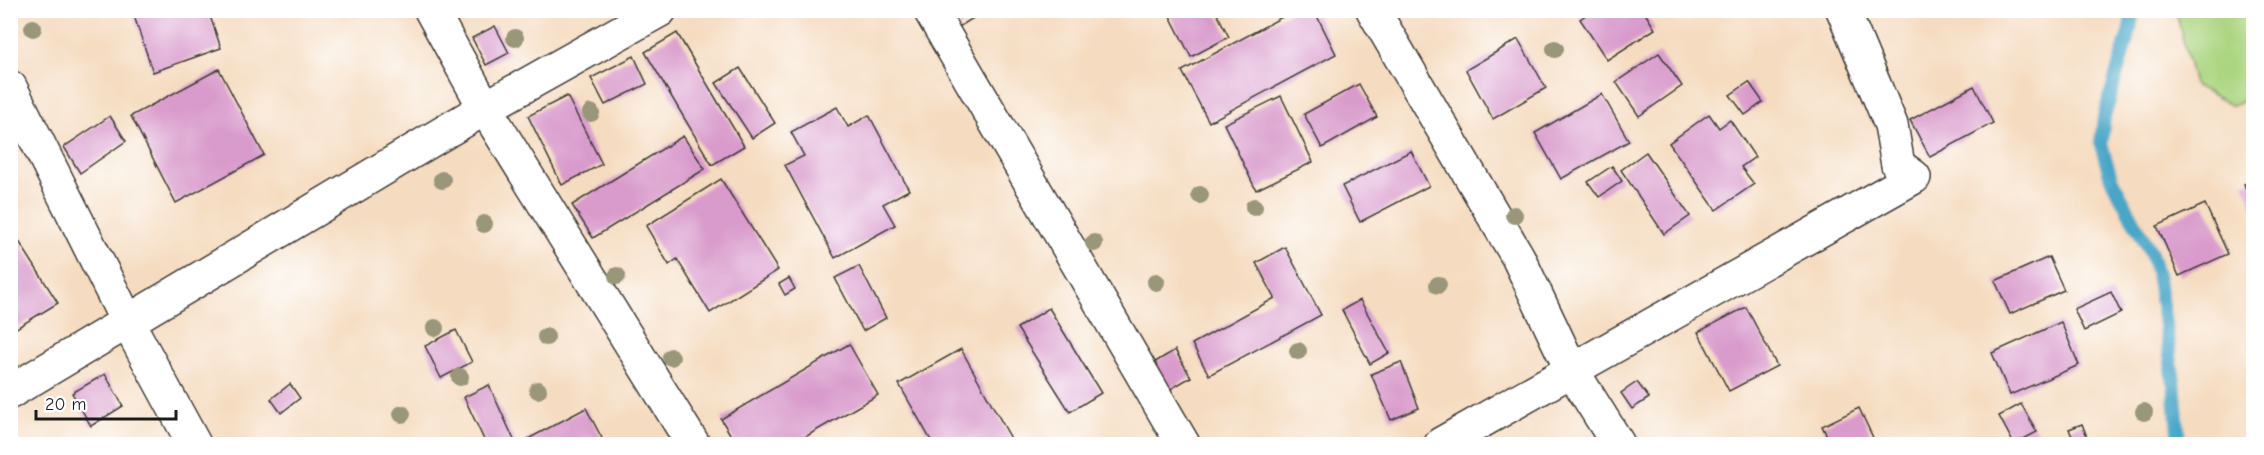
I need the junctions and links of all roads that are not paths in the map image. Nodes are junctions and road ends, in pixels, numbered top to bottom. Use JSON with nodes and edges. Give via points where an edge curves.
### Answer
{"nodes":[{"id":1,"x":431,"y":10,"type":"edge"},
{"id":2,"x":660,"y":10,"type":"edge"},
{"id":3,"x":930,"y":10,"type":"edge"},
{"id":4,"x":1373,"y":10,"type":"edge"},
{"id":5,"x":1843,"y":10,"type":"edge"},
{"id":6,"x":10,"y":87,"type":"edge"},
{"id":7,"x":485,"y":108,"type":"junction"},
{"id":8,"x":127,"y":321,"type":"junction"},
{"id":9,"x":1571,"y":369,"type":"junction"},
{"id":10,"x":10,"y":392,"type":"edge"},
{"id":11,"x":194,"y":444,"type":"edge"},
{"id":12,"x":693,"y":444,"type":"edge"},
{"id":13,"x":1183,"y":444,"type":"edge"},
{"id":14,"x":1441,"y":444,"type":"edge"},
{"id":15,"x":1618,"y":444,"type":"edge"}],
"edges":[{"from":1,"to":7,"type":"street"},
{"from":2,"to":7,"type":"street"},
{"from":3,"to":13,"type":"street"},
{"from":4,"to":9,"type":"street","via":[[1518,257]]},
{"from":5,"to":9,"type":"street","via":[[1891,125],[1898,165],[1914,177]]},
{"from":6,"to":8,"type":"street"},
{"from":7,"to":8,"type":"street"},
{"from":7,"to":12,"type":"street"},
{"from":8,"to":10,"type":"street"},
{"from":8,"to":11,"type":"street"},
{"from":9,"to":14,"type":"street"},
{"from":9,"to":15,"type":"street"}]}
